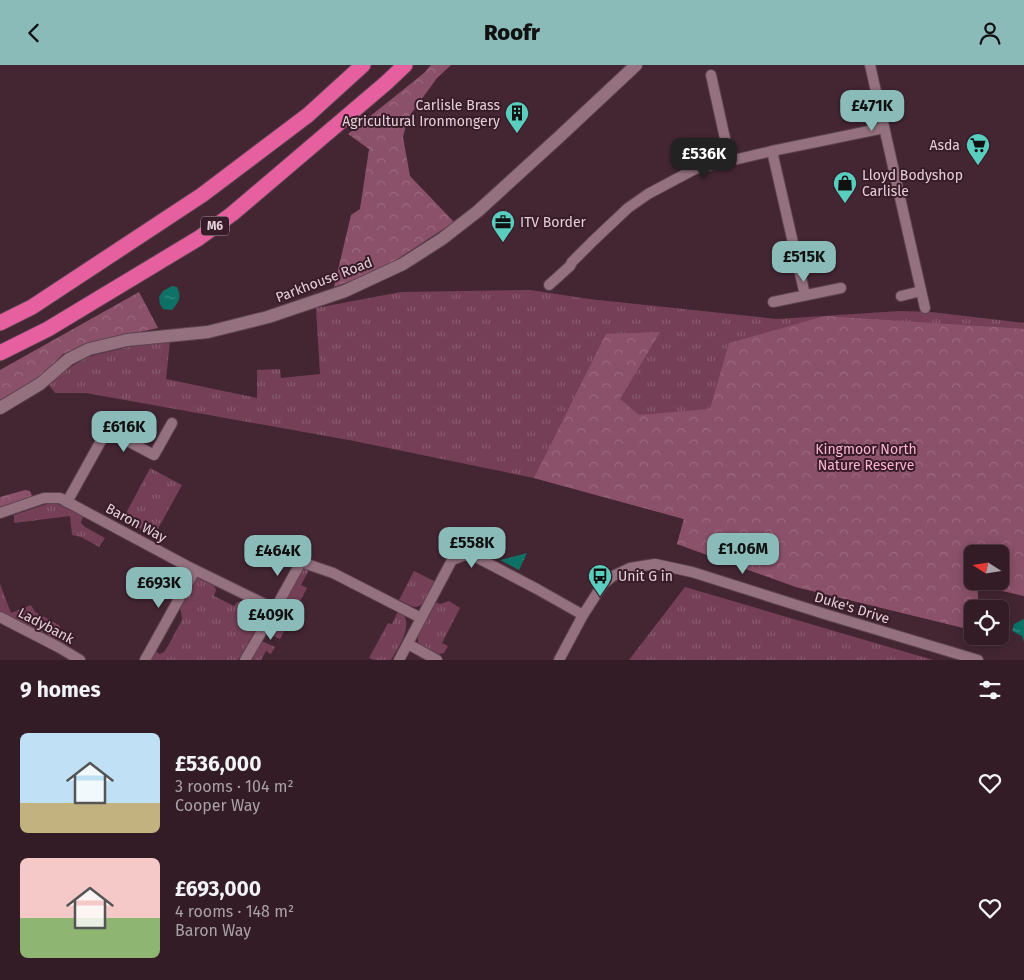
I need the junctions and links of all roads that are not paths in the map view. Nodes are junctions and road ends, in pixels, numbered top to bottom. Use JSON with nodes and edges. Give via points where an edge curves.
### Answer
{"nodes":[{"id":1,"x":363,"y":65,"type":"edge"},
{"id":2,"x":405,"y":65,"type":"edge"},
{"id":3,"x":636,"y":65,"type":"edge"},
{"id":4,"x":870,"y":65,"type":"edge"},
{"id":5,"x":711,"y":75,"type":"dead end"},
{"id":6,"x":884,"y":128,"type":"junction"},
{"id":7,"x":772,"y":151,"type":"junction"},
{"id":8,"x":730,"y":161,"type":"junction"},
{"id":9,"x":549,"y":285,"type":"dead end"},
{"id":10,"x":841,"y":288,"type":"dead end"},
{"id":11,"x":921,"y":291,"type":"junction"},
{"id":12,"x":805,"y":295,"type":"junction"},
{"id":13,"x":901,"y":296,"type":"dead end"},
{"id":14,"x":772,"y":302,"type":"dead end"},
{"id":15,"x":925,"y":309,"type":"dead end"},
{"id":16,"x":0,"y":323,"type":"edge"},
{"id":17,"x":0,"y":353,"type":"edge"},
{"id":18,"x":0,"y":408,"type":"edge"},
{"id":19,"x":172,"y":423,"type":"dead end"},
{"id":20,"x":67,"y":502,"type":"junction"},
{"id":21,"x":0,"y":513,"type":"edge"},
{"id":22,"x":195,"y":570,"type":"junction"},
{"id":23,"x":275,"y":609,"type":"junction"},
{"id":24,"x":583,"y":615,"type":"junction"},
{"id":25,"x":0,"y":617,"type":"edge"},
{"id":26,"x":421,"y":618,"type":"junction"},
{"id":27,"x":408,"y":644,"type":"junction"},
{"id":28,"x":77,"y":659,"type":"edge"},
{"id":29,"x":145,"y":660,"type":"edge"},
{"id":30,"x":246,"y":660,"type":"edge"},
{"id":31,"x":399,"y":660,"type":"edge"},
{"id":32,"x":437,"y":660,"type":"edge"},
{"id":33,"x":559,"y":660,"type":"edge"},
{"id":34,"x":978,"y":660,"type":"edge"}],
"edges":[{"from":1,"to":16,"type":"highway","number":"M6","via":[[308,115],[202,195],[32,307]]},
{"from":2,"to":17,"type":"highway","number":"M6","via":[[232,214],[199,238],[48,329]]},
{"from":3,"to":18,"type":"street","name":"Parkhouse Road","via":[[478,211],[403,264],[345,291],[268,317],[208,332],[127,340],[89,349],[69,359],[40,384]]},
{"from":4,"to":6,"type":"street"},
{"from":5,"to":8,"type":"street"},
{"from":6,"to":7,"type":"street"},
{"from":6,"to":11,"type":"street"},
{"from":7,"to":8,"type":"street"},
{"from":7,"to":12,"type":"street"},
{"from":8,"to":9,"type":"street","via":[[694,169],[648,194],[628,208]]},
{"from":10,"to":12,"type":"street"},
{"from":11,"to":13,"type":"street"},
{"from":11,"to":15,"type":"street"},
{"from":12,"to":14,"type":"street"},
{"from":19,"to":20,"type":"street","via":[[154,455],[107,430]]},
{"from":20,"to":21,"type":"street","name":"Baron Way","via":[[60,498],[44,498]]},
{"from":20,"to":22,"type":"street","name":"Baron Way"},
{"from":22,"to":23,"type":"street","name":"Baron Way"},
{"from":22,"to":29,"type":"street"},
{"from":23,"to":26,"type":"street","via":[[301,562],[332,573]]},
{"from":23,"to":30,"type":"street"},
{"from":24,"to":26,"type":"street","via":[[476,557],[465,555],[452,560]]},
{"from":24,"to":33,"type":"street","name":"Duke's Drive"},
{"from":24,"to":34,"type":"street","name":"Duke's Drive","via":[[603,584],[613,576],[630,568],[655,564],[692,572]]},
{"from":25,"to":28,"type":"street","name":"Ladybank"},
{"from":26,"to":27,"type":"street"},
{"from":27,"to":31,"type":"street"},
{"from":27,"to":32,"type":"street"}]}
